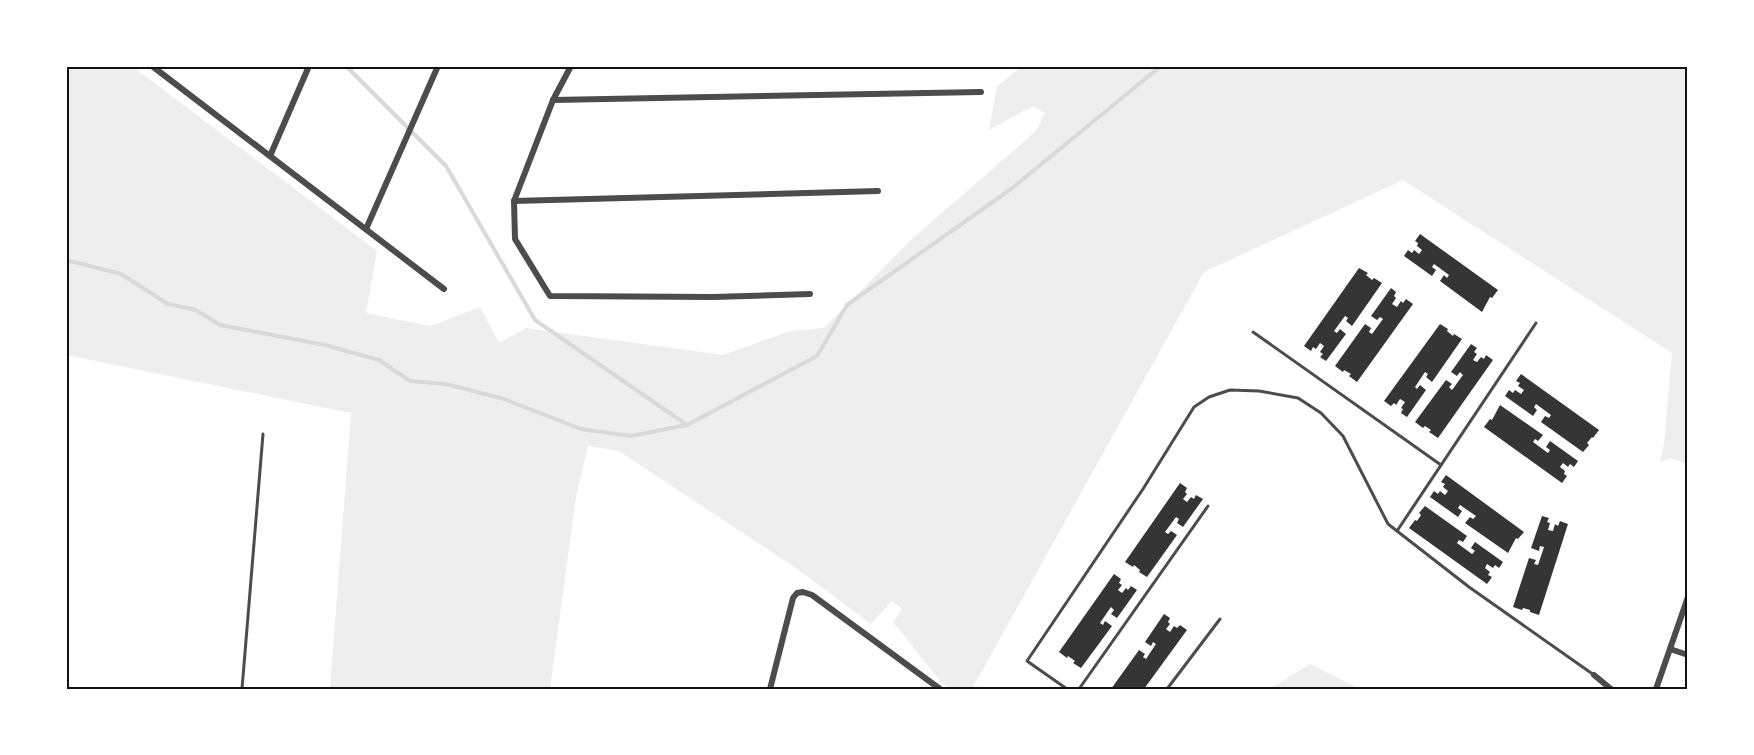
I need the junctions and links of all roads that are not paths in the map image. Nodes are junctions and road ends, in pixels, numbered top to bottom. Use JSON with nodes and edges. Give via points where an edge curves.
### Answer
{"nodes":[{"id":1,"x":152,"y":66,"type":"edge"},
{"id":2,"x":309,"y":66,"type":"edge"},
{"id":3,"x":438,"y":66,"type":"edge"},
{"id":4,"x":571,"y":66,"type":"edge"},
{"id":5,"x":981,"y":92,"type":"dead end"},
{"id":6,"x":553,"y":100,"type":"junction"},
{"id":7,"x":270,"y":156,"type":"junction"},
{"id":8,"x":878,"y":191,"type":"dead end"},
{"id":9,"x":514,"y":201,"type":"junction"},
{"id":10,"x":366,"y":229,"type":"junction"},
{"id":11,"x":444,"y":289,"type":"dead end"},
{"id":12,"x":810,"y":294,"type":"dead end"},
{"id":13,"x":1536,"y":323,"type":"dead end"},
{"id":14,"x":1253,"y":332,"type":"dead end"},
{"id":15,"x":263,"y":434,"type":"dead end"},
{"id":16,"x":1441,"y":465,"type":"junction"},
{"id":17,"x":1208,"y":506,"type":"dead end"},
{"id":18,"x":1397,"y":531,"type":"junction"},
{"id":19,"x":1688,"y":597,"type":"edge"},
{"id":20,"x":1220,"y":619,"type":"dead end"},
{"id":21,"x":1670,"y":649,"type":"junction"},
{"id":22,"x":1688,"y":655,"type":"edge"},
{"id":23,"x":1594,"y":675,"type":"joint"},
{"id":24,"x":242,"y":689,"type":"edge"},
{"id":25,"x":770,"y":689,"type":"edge"},
{"id":26,"x":940,"y":689,"type":"edge"},
{"id":27,"x":1066,"y":689,"type":"edge"},
{"id":28,"x":1078,"y":689,"type":"edge"},
{"id":29,"x":1167,"y":689,"type":"edge"},
{"id":30,"x":1611,"y":689,"type":"edge"},
{"id":31,"x":1656,"y":689,"type":"edge"}],
"edges":[{"from":1,"to":7,"type":"street"},
{"from":2,"to":7,"type":"street"},
{"from":3,"to":10,"type":"street"},
{"from":4,"to":6,"type":"street"},
{"from":5,"to":6,"type":"street"},
{"from":6,"to":9,"type":"street"},
{"from":7,"to":10,"type":"street"},
{"from":8,"to":9,"type":"street"},
{"from":9,"to":12,"type":"street","via":[[515,239],[550,296]]},
{"from":10,"to":11,"type":"street"},
{"from":13,"to":16,"type":"lane"},
{"from":14,"to":16,"type":"lane"},
{"from":15,"to":24,"type":"lane"},
{"from":16,"to":18,"type":"lane"},
{"from":17,"to":28,"type":"lane"},
{"from":18,"to":23,"type":"lane"},
{"from":18,"to":27,"type":"lane","via":[[1388,525],[1343,436],[1321,413],[1298,398],[1258,391],[1230,390],[1209,397],[1194,407],[1027,661]]},
{"from":19,"to":21,"type":"street"},
{"from":20,"to":29,"type":"lane"},
{"from":21,"to":22,"type":"street"},
{"from":21,"to":31,"type":"street"},
{"from":23,"to":30,"type":"street"},
{"from":25,"to":26,"type":"street","via":[[793,598],[803,592]]}]}
